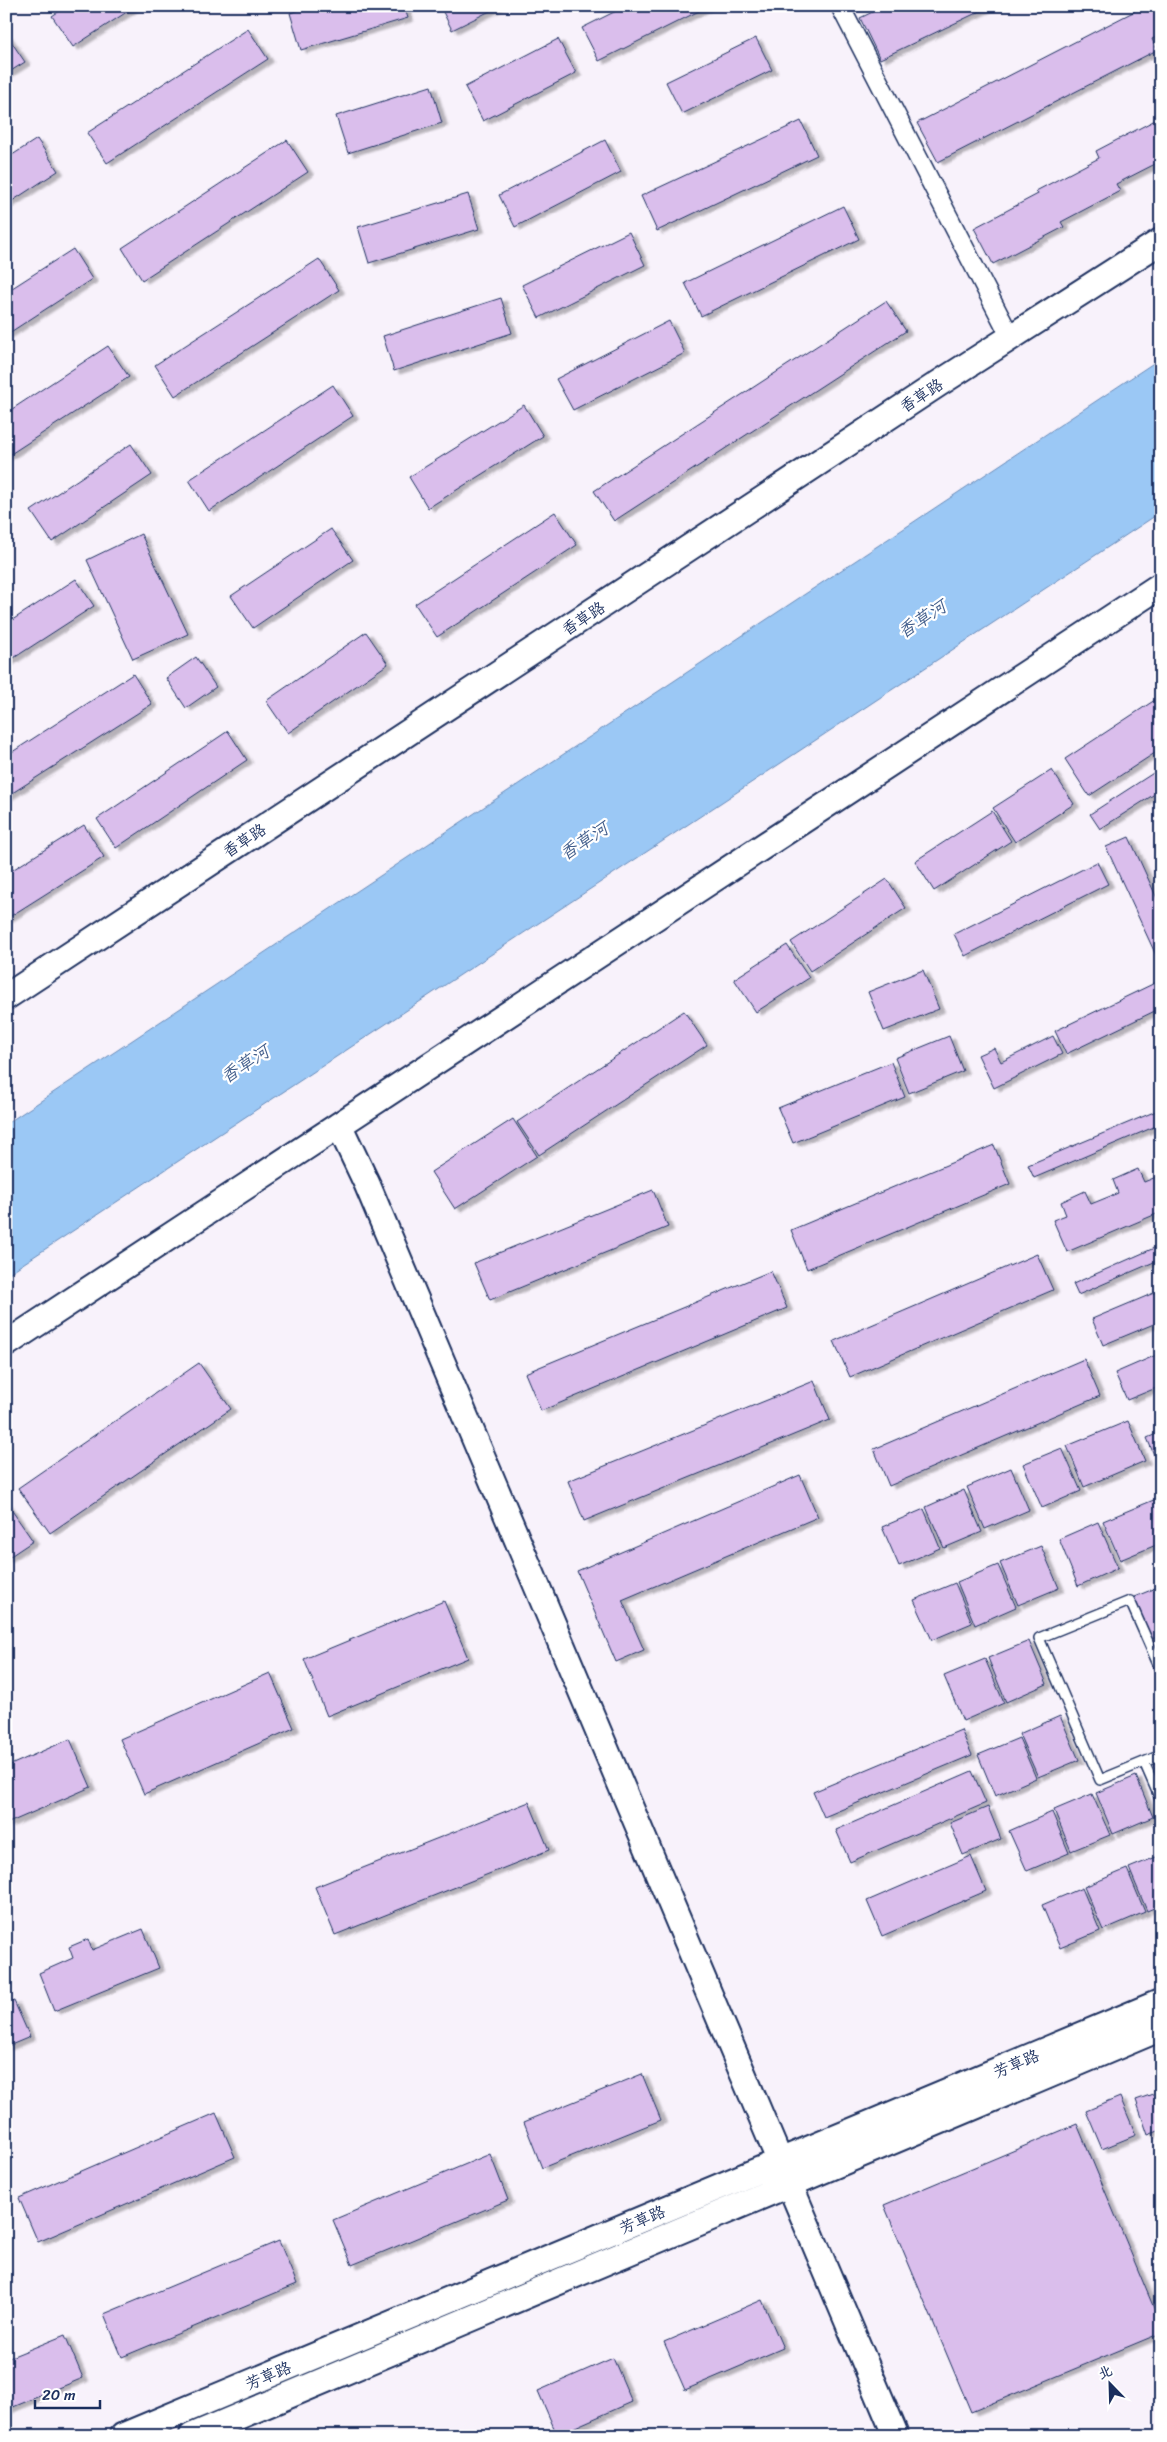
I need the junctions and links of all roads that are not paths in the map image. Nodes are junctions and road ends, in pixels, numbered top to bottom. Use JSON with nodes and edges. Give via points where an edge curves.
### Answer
{"nodes":[{"id":1,"x":840,"y":6,"type":"edge"},
{"id":2,"x":1161,"y":241,"type":"edge"},
{"id":3,"x":1010,"y":338,"type":"junction"},
{"id":4,"x":1161,"y":585,"type":"edge"},
{"id":5,"x":6,"y":997,"type":"edge"},
{"id":6,"x":339,"y":1125,"type":"junction"},
{"id":7,"x":6,"y":1344,"type":"edge"},
{"id":8,"x":1161,"y":1672,"type":"edge"},
{"id":9,"x":1161,"y":1755,"type":"edge"},
{"id":10,"x":1144,"y":1762,"type":"junction"},
{"id":11,"x":1161,"y":1801,"type":"edge"},
{"id":12,"x":1161,"y":2002,"type":"edge"},
{"id":13,"x":1161,"y":2028,"type":"edge"},
{"id":14,"x":780,"y":2161,"type":"junction"},
{"id":15,"x":790,"y":2184,"type":"junction"},
{"id":16,"x":123,"y":2436,"type":"edge"},
{"id":17,"x":192,"y":2436,"type":"edge"},
{"id":18,"x":896,"y":2436,"type":"edge"}],
"edges":[{"from":1,"to":3,"type":"street"},
{"from":2,"to":3,"type":"street","name":"香草路"},
{"from":3,"to":5,"type":"street","name":"香草路"},
{"from":4,"to":6,"type":"street"},
{"from":6,"to":7,"type":"street"},
{"from":6,"to":14,"type":"street","via":[[367,1184]]},
{"from":8,"to":10,"type":"lane","via":[[1130,1601],[1039,1638],[1100,1780]]},
{"from":9,"to":10,"type":"lane"},
{"from":10,"to":11,"type":"lane"},
{"from":12,"to":14,"type":"street","name":"芳草路"},
{"from":13,"to":15,"type":"street","name":"芳草路"},
{"from":14,"to":15,"type":"street"},
{"from":14,"to":16,"type":"street","name":"芳草路"},
{"from":15,"to":17,"type":"street","name":"芳草路"},
{"from":15,"to":18,"type":"street"}]}
